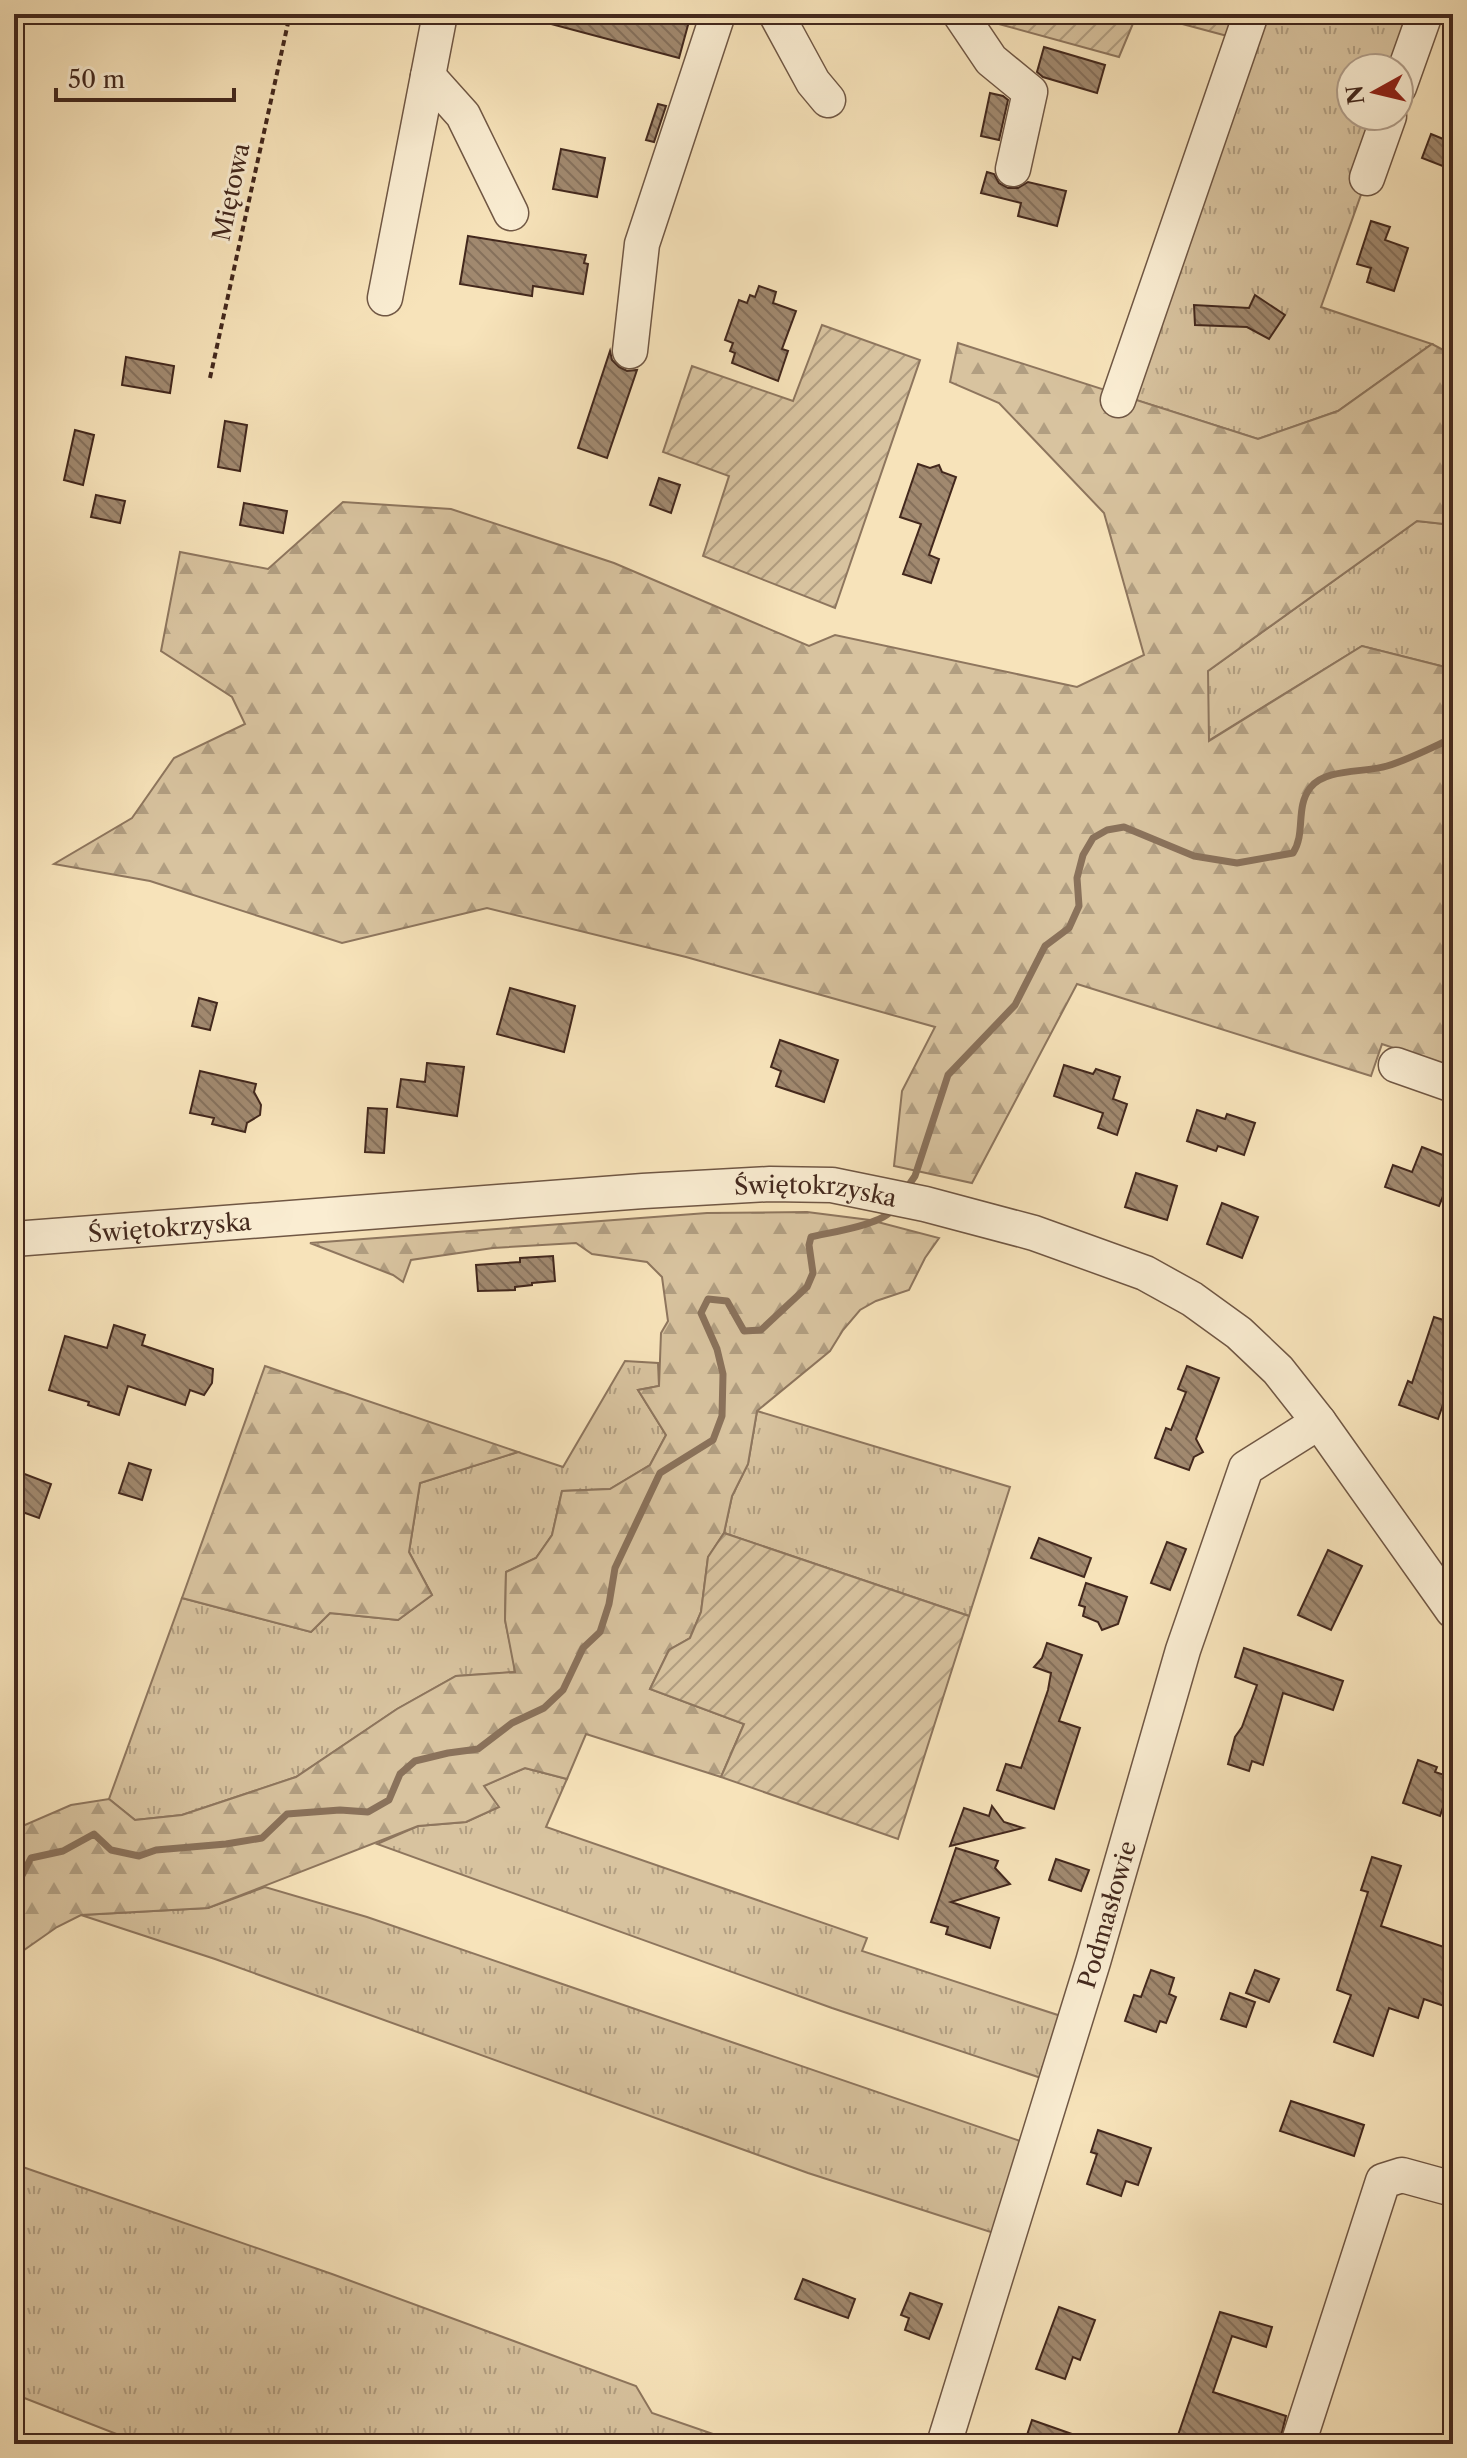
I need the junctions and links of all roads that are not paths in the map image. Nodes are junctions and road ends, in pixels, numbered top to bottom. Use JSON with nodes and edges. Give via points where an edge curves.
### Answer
{"nodes":[{"id":1,"x":440,"y":14,"type":"edge"},
{"id":2,"x":718,"y":14,"type":"edge"},
{"id":3,"x":776,"y":14,"type":"edge"},
{"id":4,"x":960,"y":14,"type":"edge"},
{"id":5,"x":1251,"y":14,"type":"edge"},
{"id":6,"x":1425,"y":14,"type":"edge"},
{"id":7,"x":1411,"y":52,"type":"edge"},
{"id":8,"x":428,"y":76,"type":"junction"},
{"id":9,"x":828,"y":100,"type":"dead end"},
{"id":10,"x":1383,"y":132,"type":"edge"},
{"id":11,"x":1013,"y":169,"type":"dead end"},
{"id":12,"x":1367,"y":178,"type":"dead end"},
{"id":13,"x":511,"y":213,"type":"dead end"},
{"id":14,"x":385,"y":298,"type":"dead end"},
{"id":15,"x":630,"y":351,"type":"dead end"},
{"id":16,"x":1118,"y":400,"type":"dead end"},
{"id":17,"x":1396,"y":1065,"type":"dead end"},
{"id":18,"x":1453,"y":1085,"type":"edge"},
{"id":19,"x":14,"y":1239,"type":"edge"},
{"id":20,"x":1319,"y":1422,"type":"junction"},
{"id":21,"x":1453,"y":1611,"type":"edge"},
{"id":22,"x":1453,"y":2189,"type":"edge"},
{"id":23,"x":944,"y":2444,"type":"edge"},
{"id":24,"x":1298,"y":2444,"type":"edge"}],
"edges":[{"from":1,"to":8,"type":"street"},
{"from":2,"to":15,"type":"street","via":[[642,244]]},
{"from":3,"to":9,"type":"street"},
{"from":4,"to":11,"type":"street","via":[[991,60],[1030,92]]},
{"from":5,"to":16,"type":"street"},
{"from":6,"to":7,"type":"street"},
{"from":8,"to":13,"type":"street","via":[[463,115]]},
{"from":8,"to":14,"type":"street"},
{"from":10,"to":12,"type":"street"},
{"from":17,"to":18,"type":"street"},
{"from":19,"to":20,"type":"street","name":"Świętokrzyska","via":[[738,1185],[832,1185],[1034,1233],[1145,1273],[1239,1333],[1278,1370]]},
{"from":20,"to":21,"type":"street","name":"Świętokrzyska"},
{"from":20,"to":23,"type":"street","name":"Podmasłowie","via":[[1246,1468],[1183,1650]]},
{"from":22,"to":24,"type":"street","via":[[1402,2175],[1383,2181]]}]}
